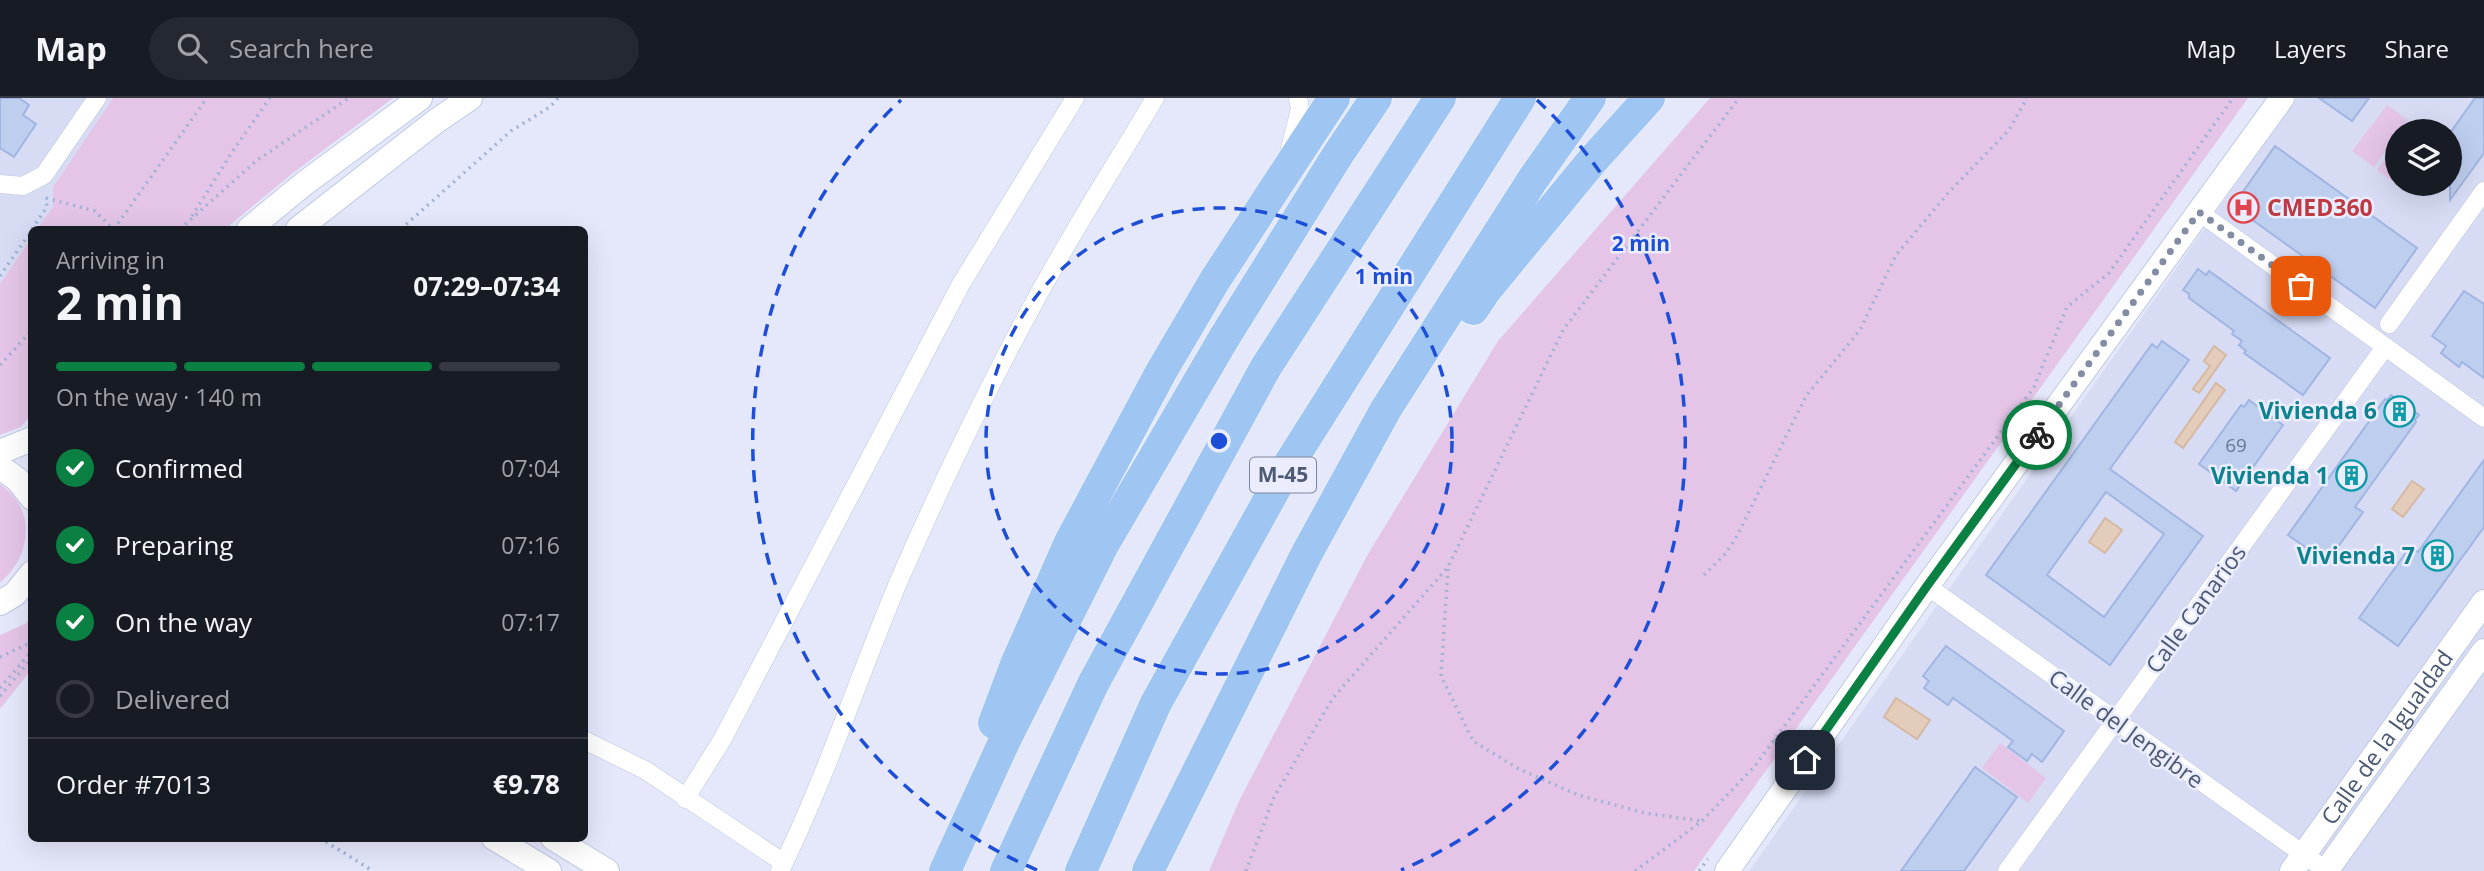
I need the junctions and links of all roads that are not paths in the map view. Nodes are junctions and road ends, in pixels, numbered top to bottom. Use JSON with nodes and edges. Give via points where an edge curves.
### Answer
{"nodes":[{"id":1,"x":97,"y":98,"type":"edge"},
{"id":2,"x":420,"y":98,"type":"edge"},
{"id":3,"x":470,"y":98,"type":"edge"},
{"id":4,"x":1075,"y":98,"type":"edge"},
{"id":5,"x":1155,"y":98,"type":"edge"},
{"id":6,"x":1164,"y":98,"type":"edge"},
{"id":7,"x":1298,"y":98,"type":"edge"},
{"id":8,"x":1334,"y":98,"type":"edge"},
{"id":9,"x":1376,"y":98,"type":"edge"},
{"id":10,"x":1440,"y":98,"type":"edge"},
{"id":11,"x":1520,"y":98,"type":"edge"},
{"id":12,"x":1590,"y":98,"type":"edge"},
{"id":13,"x":1649,"y":98,"type":"edge"},
{"id":14,"x":2282,"y":98,"type":"edge"},
{"id":15,"x":1122,"y":155,"type":"junction"},
{"id":16,"x":0,"y":184,"type":"edge"},
{"id":17,"x":2484,"y":191,"type":"edge"},
{"id":18,"x":1259,"y":211,"type":"junction"},
{"id":19,"x":2199,"y":212,"type":"junction"},
{"id":20,"x":253,"y":226,"type":"edge"},
{"id":21,"x":302,"y":226,"type":"edge"},
{"id":22,"x":2389,"y":324,"type":"dead end"},
{"id":23,"x":2385,"y":347,"type":"junction"},
{"id":24,"x":2484,"y":418,"type":"edge"},
{"id":25,"x":28,"y":441,"type":"edge"},
{"id":26,"x":0,"y":452,"type":"edge"},
{"id":27,"x":0,"y":467,"type":"edge"},
{"id":28,"x":28,"y":493,"type":"edge"},
{"id":29,"x":1307,"y":552,"type":"junction"},
{"id":30,"x":28,"y":578,"type":"edge"},
{"id":31,"x":1927,"y":586,"type":"junction"},
{"id":32,"x":2484,"y":602,"type":"edge"},
{"id":33,"x":0,"y":603,"type":"edge"},
{"id":34,"x":2484,"y":651,"type":"edge"},
{"id":35,"x":2115,"y":721,"type":"junction"},
{"id":36,"x":588,"y":742,"type":"edge"},
{"id":37,"x":685,"y":799,"type":"junction"},
{"id":38,"x":501,"y":842,"type":"edge"},
{"id":39,"x":560,"y":842,"type":"edge"},
{"id":40,"x":2298,"y":863,"type":"edge"},
{"id":41,"x":948,"y":866,"type":"edge"},
{"id":42,"x":782,"y":867,"type":"edge"},
{"id":43,"x":549,"y":871,"type":"edge"},
{"id":44,"x":607,"y":871,"type":"edge"},
{"id":45,"x":1006,"y":871,"type":"edge"},
{"id":46,"x":1081,"y":871,"type":"edge"},
{"id":47,"x":1148,"y":871,"type":"edge"},
{"id":48,"x":1727,"y":871,"type":"edge"},
{"id":49,"x":2007,"y":871,"type":"edge"},
{"id":50,"x":2326,"y":871,"type":"edge"}],
"edges":[{"from":1,"to":16,"type":"street","via":[[44,184]]},
{"from":2,"to":20,"type":"main road"},
{"from":3,"to":21,"type":"main road"},
{"from":4,"to":37,"type":"street","via":[[961,284],[722,740]]},
{"from":5,"to":15,"type":"street"},
{"from":6,"to":15,"type":"street"},
{"from":7,"to":18,"type":"street","via":[[1300,109],[1291,147]]},
{"from":8,"to":18,"type":"highway"},
{"from":9,"to":41,"type":"highway","via":[[1224,338],[1103,545]]},
{"from":10,"to":45,"type":"highway","number":"M-45","via":[[1266,367],[1093,684]]},
{"from":11,"to":46,"type":"highway","number":"M-45","via":[[1286,469],[1156,703]]},
{"from":12,"to":29,"type":"highway","via":[[1386,409]]},
{"from":13,"to":29,"type":"highway","via":[[1485,291]]},
{"from":14,"to":19,"type":"main road"},
{"from":15,"to":42,"type":"street","via":[[1030,311],[960,449],[901,576]]},
{"from":17,"to":22,"type":"street"},
{"from":18,"to":41,"type":"highway","via":[[1161,372],[1070,542],[978,765]]},
{"from":19,"to":23,"type":"street"},
{"from":19,"to":31,"type":"main road"},
{"from":23,"to":24,"type":"street"},
{"from":23,"to":35,"type":"street","name":"Calle Canarios"},
{"from":25,"to":26,"type":"main road"},
{"from":27,"to":28,"type":"main road"},
{"from":29,"to":47,"type":"highway"},
{"from":30,"to":33,"type":"main road"},
{"from":31,"to":35,"type":"street","name":"Calle del Jengibre"},
{"from":31,"to":48,"type":"main road"},
{"from":32,"to":40,"type":"main road","name":"Calle de la Igualdad"},
{"from":34,"to":50,"type":"main road","name":"Calle de la Igualdad"},
{"from":35,"to":40,"type":"street","name":"Calle del Jengibre"},
{"from":35,"to":49,"type":"street","name":"Calle Canarios"},
{"from":36,"to":37,"type":"street","via":[[645,770]]},
{"from":37,"to":42,"type":"street"},
{"from":38,"to":43,"type":"main road"},
{"from":39,"to":44,"type":"main road"},
{"from":40,"to":50,"type":"street","name":"Calle del Jengibre"}]}
